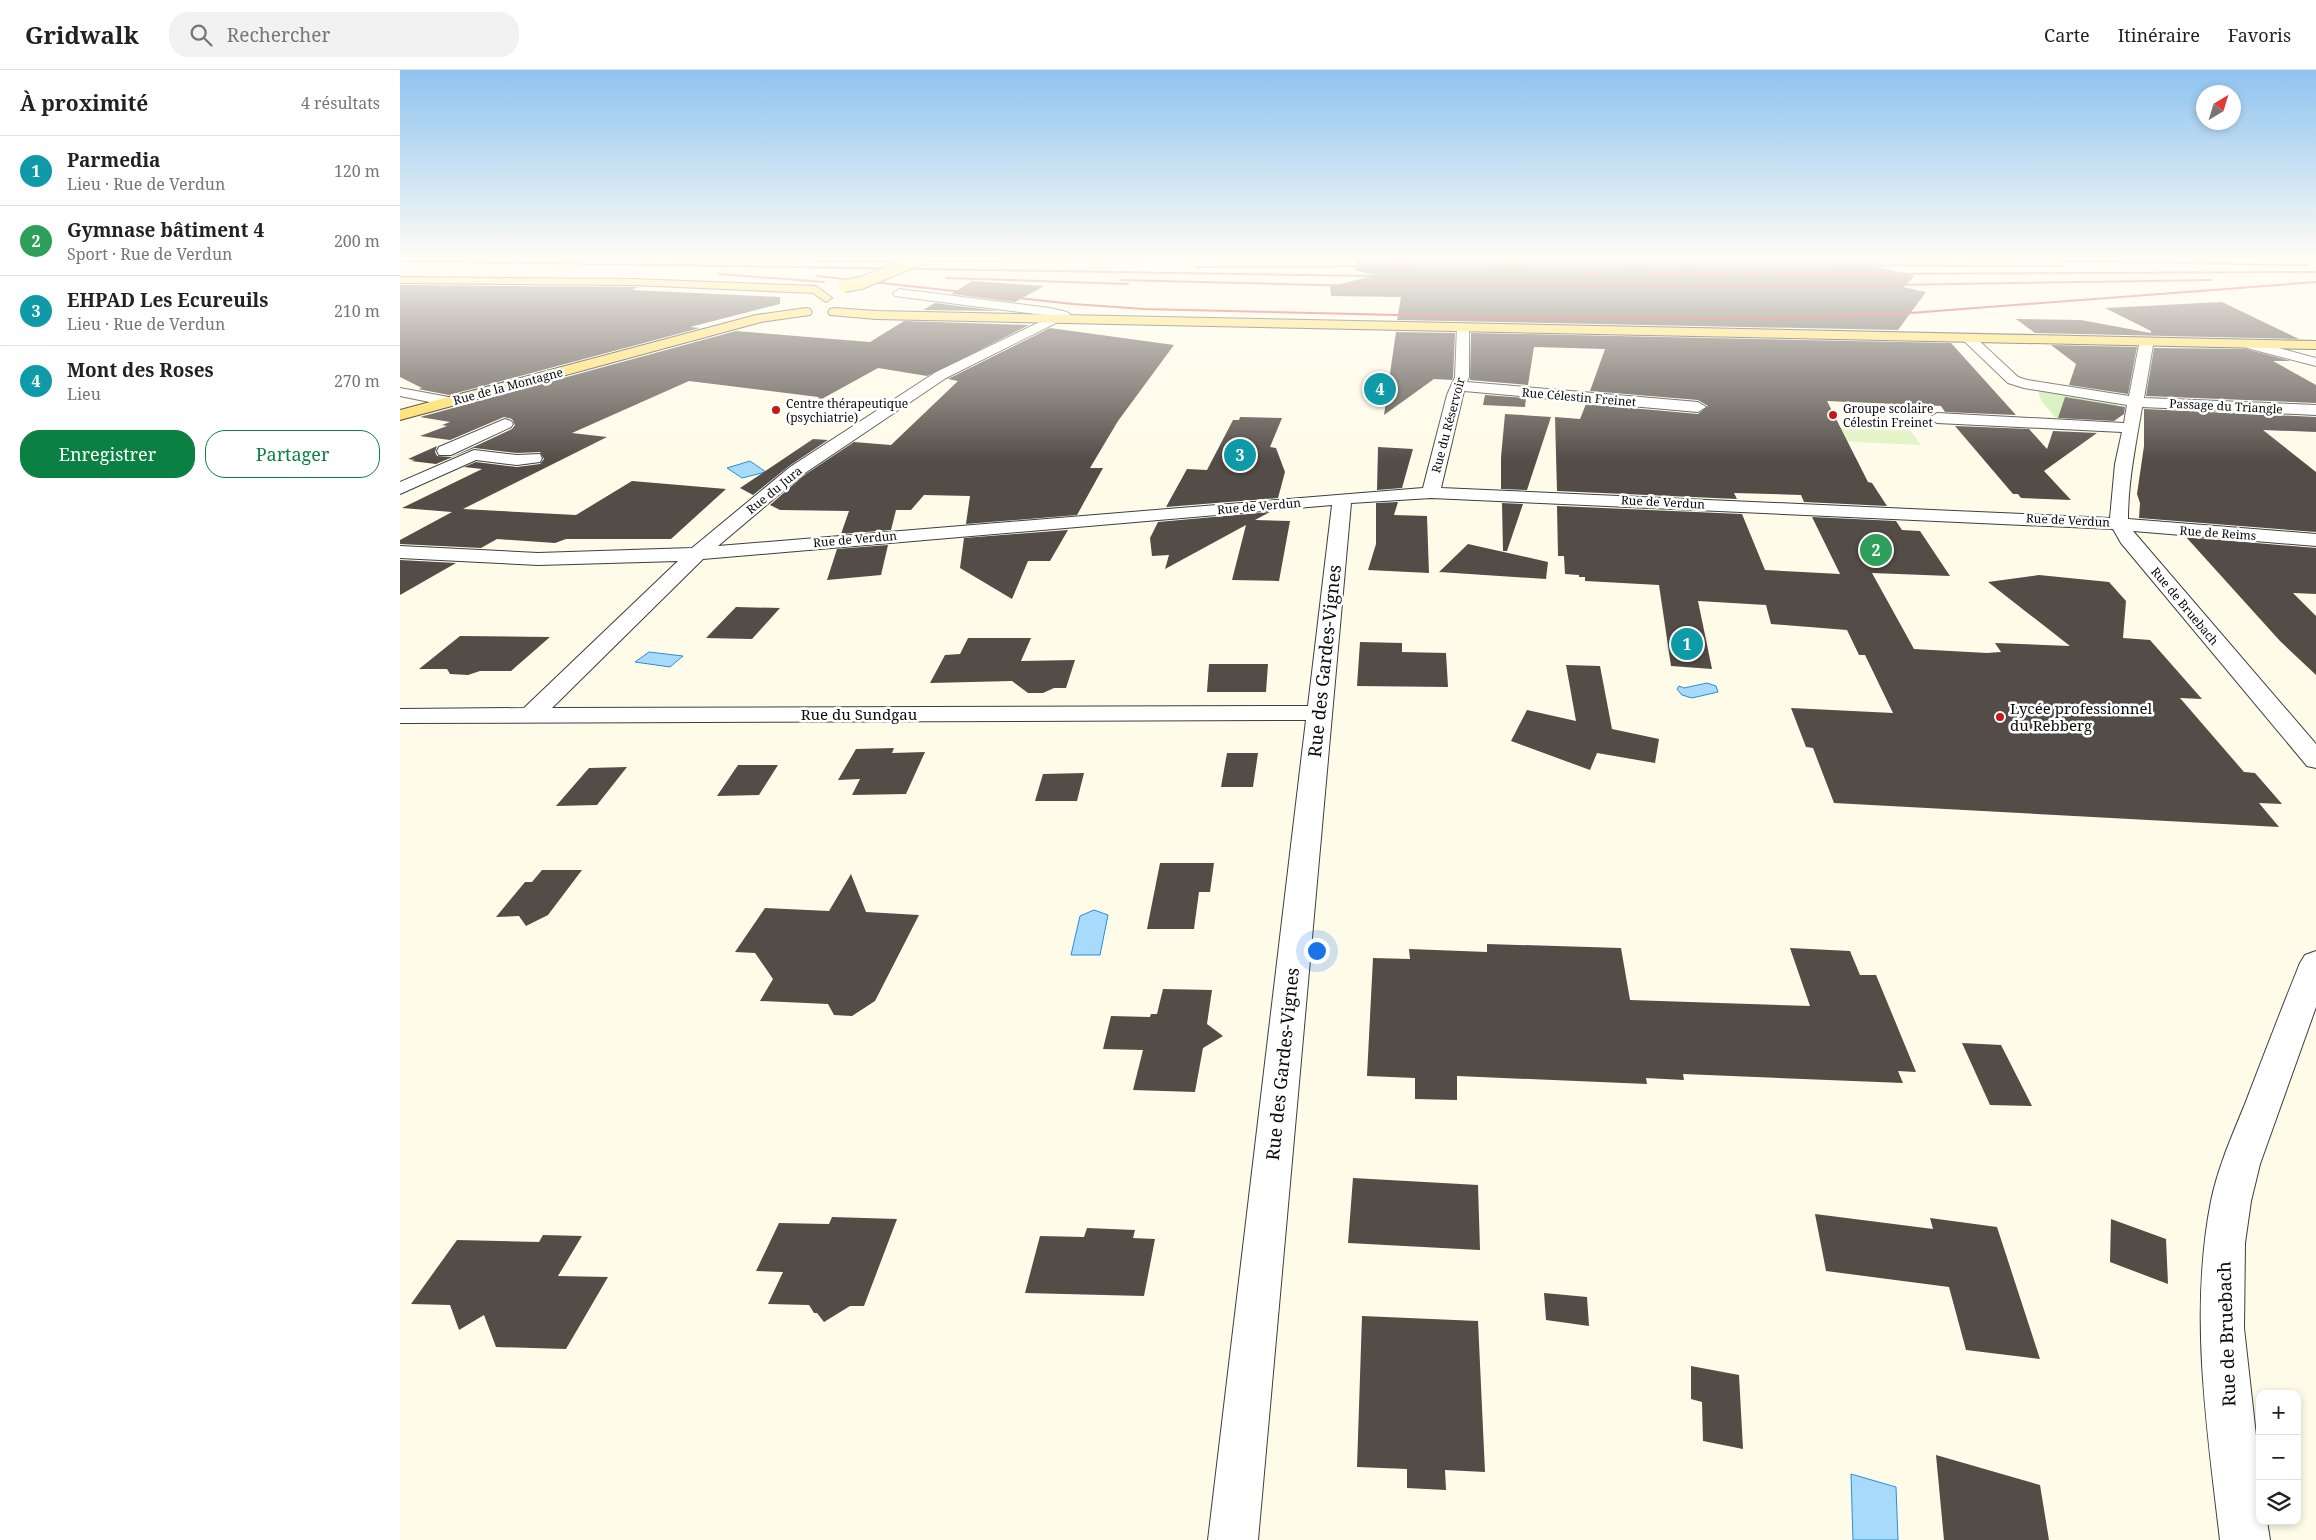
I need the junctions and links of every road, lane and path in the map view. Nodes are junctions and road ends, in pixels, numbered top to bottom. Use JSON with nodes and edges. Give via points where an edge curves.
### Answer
{"nodes":[{"id":1,"x":732,"y":326,"type":"edge"},
{"id":2,"x":1048,"y":326,"type":"edge"},
{"id":3,"x":1393,"y":326,"type":"edge"},
{"id":4,"x":1463,"y":327,"type":"junction"},
{"id":5,"x":1968,"y":338,"type":"junction"},
{"id":6,"x":2144,"y":342,"type":"junction"},
{"id":7,"x":2252,"y":345,"type":"junction"},
{"id":8,"x":2316,"y":345,"type":"edge"},
{"id":9,"x":2316,"y":362,"type":"edge"},
{"id":10,"x":1459,"y":386,"type":"junction"},
{"id":11,"x":400,"y":392,"type":"edge"},
{"id":12,"x":449,"y":401,"type":"junction"},
{"id":13,"x":2137,"y":402,"type":"junction"},
{"id":14,"x":1698,"y":408,"type":"dead end"},
{"id":15,"x":2316,"y":410,"type":"edge"},
{"id":16,"x":400,"y":415,"type":"edge"},
{"id":17,"x":1937,"y":418,"type":"dead end"},
{"id":18,"x":505,"y":424,"type":"dead end"},
{"id":19,"x":2131,"y":428,"type":"junction"},
{"id":20,"x":474,"y":455,"type":"junction"},
{"id":21,"x":534,"y":458,"type":"dead end"},
{"id":22,"x":400,"y":488,"type":"edge"},
{"id":23,"x":1431,"y":493,"type":"junction"},
{"id":24,"x":1342,"y":498,"type":"junction"},
{"id":25,"x":2119,"y":523,"type":"junction"},
{"id":26,"x":2316,"y":540,"type":"edge"},
{"id":27,"x":400,"y":552,"type":"edge"},
{"id":28,"x":699,"y":552,"type":"junction"},
{"id":29,"x":1318,"y":714,"type":"junction"},
{"id":30,"x":531,"y":715,"type":"junction"},
{"id":31,"x":400,"y":716,"type":"edge"},
{"id":32,"x":2316,"y":760,"type":"edge"},
{"id":33,"x":2316,"y":963,"type":"edge"},
{"id":34,"x":1233,"y":1540,"type":"edge"},
{"id":35,"x":2245,"y":1540,"type":"edge"}],
"edges":[{"from":1,"to":12,"type":"main road","name":"Rue de la Montagne"},
{"from":2,"to":28,"type":"street","name":"Rue du Jura","via":[[941,374],[796,472]]},
{"from":3,"to":4,"type":"main road"},
{"from":4,"to":5,"type":"main road"},
{"from":4,"to":10,"type":"street","name":"Rue du Réservoir"},
{"from":5,"to":6,"type":"main road"},
{"from":5,"to":13,"type":"street","name":"Passage du Triangle","via":[[2017,382]]},
{"from":6,"to":7,"type":"main road"},
{"from":6,"to":13,"type":"street"},
{"from":7,"to":8,"type":"main road"},
{"from":7,"to":9,"type":"street"},
{"from":10,"to":14,"type":"street","name":"Rue Célestin Freinet"},
{"from":10,"to":23,"type":"street","name":"Rue du Réservoir","via":[[1454,395]]},
{"from":11,"to":12,"type":"street"},
{"from":12,"to":16,"type":"main road","name":"Rue de la Montagne"},
{"from":13,"to":15,"type":"street","name":"Passage du Triangle"},
{"from":13,"to":19,"type":"street"},
{"from":17,"to":19,"type":"street"},
{"from":18,"to":20,"type":"street","via":[[444,452]]},
{"from":19,"to":25,"type":"street"},
{"from":20,"to":21,"type":"street","via":[[517,460]]},
{"from":20,"to":22,"type":"street"},
{"from":23,"to":24,"type":"street","name":"Rue de Verdun"},
{"from":23,"to":25,"type":"street","name":"Rue de Verdun"},
{"from":24,"to":28,"type":"street","name":"Rue de Verdun"},
{"from":24,"to":29,"type":"street","name":"Rue des Gardes-Vignes"},
{"from":25,"to":26,"type":"street","name":"Rue de Reims"},
{"from":25,"to":32,"type":"street","name":"Rue de Bruebach","via":[[2128,539]]},
{"from":27,"to":28,"type":"street","name":"Rue de Verdun","via":[[538,558]]},
{"from":28,"to":30,"type":"street","name":"Rue du Jura"},
{"from":29,"to":30,"type":"street","name":"Rue du Sundgau"},
{"from":29,"to":34,"type":"street","name":"Rue des Gardes-Vignes"},
{"from":30,"to":31,"type":"street","name":"Rue du Sundgau"},
{"from":33,"to":35,"type":"street","name":"Rue de Bruebach","via":[[2241,1162],[2224,1247],[2222,1296],[2228,1412]]}]}
